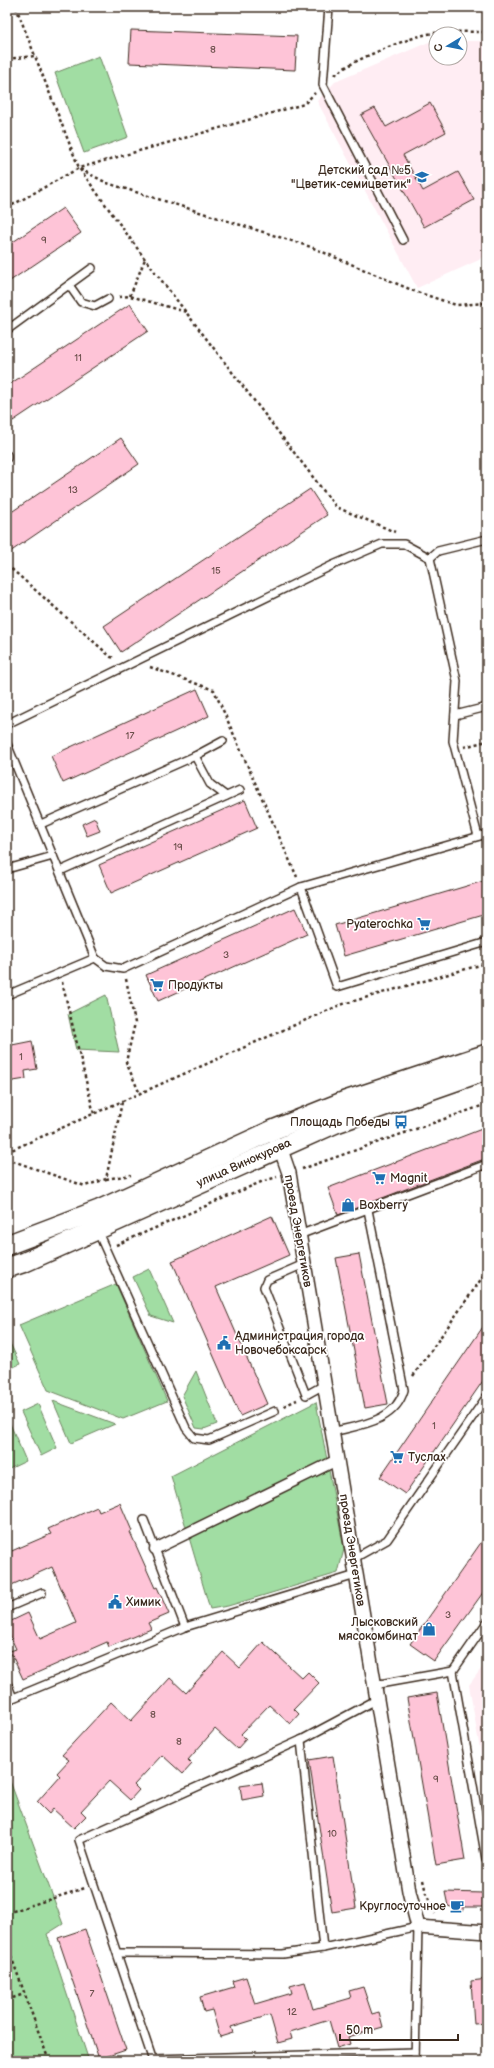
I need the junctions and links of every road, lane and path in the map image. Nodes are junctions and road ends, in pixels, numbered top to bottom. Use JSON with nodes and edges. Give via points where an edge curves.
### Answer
{"nodes":[{"id":1,"x":16,"y":7,"type":"edge"},
{"id":2,"x":329,"y":7,"type":"edge"},
{"id":3,"x":487,"y":32,"type":"edge"},
{"id":4,"x":35,"y":56,"type":"junction"},
{"id":5,"x":7,"y":59,"type":"edge"},
{"id":6,"x":323,"y":85,"type":"junction"},
{"id":7,"x":79,"y":168,"type":"junction"},
{"id":8,"x":7,"y":208,"type":"edge"},
{"id":9,"x":403,"y":240,"type":"dead end"},
{"id":10,"x":145,"y":259,"type":"junction"},
{"id":11,"x":92,"y":268,"type":"dead end"},
{"id":12,"x":70,"y":285,"type":"junction"},
{"id":13,"x":130,"y":296,"type":"junction"},
{"id":14,"x":108,"y":298,"type":"joint"},
{"id":15,"x":487,"y":303,"type":"edge"},
{"id":16,"x":186,"y":312,"type":"junction"},
{"id":17,"x":7,"y":330,"type":"edge"},
{"id":18,"x":7,"y":455,"type":"edge"},
{"id":19,"x":7,"y":458,"type":"edge"},
{"id":20,"x":402,"y":535,"type":"dead end"},
{"id":21,"x":487,"y":539,"type":"edge"},
{"id":22,"x":430,"y":558,"type":"junction"},
{"id":23,"x":7,"y":566,"type":"edge"},
{"id":24,"x":133,"y":662,"type":"junction"},
{"id":25,"x":487,"y":707,"type":"edge"},
{"id":26,"x":455,"y":715,"type":"junction"},
{"id":27,"x":7,"y":724,"type":"edge"},
{"id":28,"x":487,"y":740,"type":"edge"},
{"id":29,"x":223,"y":741,"type":"dead end"},
{"id":30,"x":7,"y":744,"type":"edge"},
{"id":31,"x":456,"y":749,"type":"junction"},
{"id":32,"x":195,"y":756,"type":"junction"},
{"id":33,"x":240,"y":790,"type":"dead end"},
{"id":34,"x":226,"y":796,"type":"junction"},
{"id":35,"x":41,"y":824,"type":"junction"},
{"id":36,"x":487,"y":834,"type":"edge"},
{"id":37,"x":478,"y":836,"type":"junction"},
{"id":38,"x":53,"y":856,"type":"junction"},
{"id":39,"x":7,"y":869,"type":"edge"},
{"id":40,"x":60,"y":871,"type":"junction"},
{"id":41,"x":301,"y":887,"type":"junction"},
{"id":42,"x":487,"y":942,"type":"edge"},
{"id":43,"x":95,"y":958,"type":"junction"},
{"id":44,"x":487,"y":963,"type":"edge"},
{"id":45,"x":123,"y":969,"type":"junction"},
{"id":46,"x":60,"y":973,"type":"junction"},
{"id":47,"x":7,"y":995,"type":"edge"},
{"id":48,"x":486,"y":1065,"type":"edge"},
{"id":49,"x":140,"y":1094,"type":"junction"},
{"id":50,"x":122,"y":1101,"type":"junction"},
{"id":51,"x":487,"y":1104,"type":"edge"},
{"id":52,"x":94,"y":1114,"type":"junction"},
{"id":53,"x":277,"y":1138,"type":"junction"},
{"id":54,"x":7,"y":1152,"type":"edge"},
{"id":55,"x":7,"y":1159,"type":"edge"},
{"id":56,"x":487,"y":1164,"type":"edge"},
{"id":57,"x":304,"y":1168,"type":"junction"},
{"id":58,"x":296,"y":1171,"type":"dead end"},
{"id":59,"x":134,"y":1175,"type":"dead end"},
{"id":60,"x":305,"y":1176,"type":"dead end"},
{"id":61,"x":277,"y":1177,"type":"dead end"},
{"id":62,"x":106,"y":1179,"type":"junction"},
{"id":63,"x":368,"y":1210,"type":"junction"},
{"id":64,"x":97,"y":1230,"type":"junction"},
{"id":65,"x":299,"y":1235,"type":"junction"},
{"id":66,"x":7,"y":1245,"type":"edge"},
{"id":67,"x":106,"y":1250,"type":"junction"},
{"id":68,"x":304,"y":1264,"type":"junction"},
{"id":69,"x":487,"y":1267,"type":"edge"},
{"id":70,"x":7,"y":1268,"type":"edge"},
{"id":71,"x":324,"y":1385,"type":"junction"},
{"id":72,"x":404,"y":1390,"type":"junction"},
{"id":73,"x":306,"y":1395,"type":"junction"},
{"id":74,"x":487,"y":1396,"type":"edge"},
{"id":75,"x":274,"y":1411,"type":"joint"},
{"id":76,"x":332,"y":1432,"type":"junction"},
{"id":77,"x":337,"y":1460,"type":"junction"},
{"id":78,"x":144,"y":1520,"type":"dead end"},
{"id":79,"x":155,"y":1549,"type":"junction"},
{"id":80,"x":353,"y":1559,"type":"junction"},
{"id":81,"x":356,"y":1575,"type":"junction"},
{"id":82,"x":42,"y":1593,"type":"dead end"},
{"id":83,"x":7,"y":1608,"type":"edge"},
{"id":84,"x":487,"y":1622,"type":"edge"},
{"id":85,"x":185,"y":1627,"type":"junction"},
{"id":86,"x":453,"y":1671,"type":"junction"},
{"id":87,"x":7,"y":1683,"type":"edge"},
{"id":88,"x":374,"y":1685,"type":"junction"},
{"id":89,"x":376,"y":1700,"type":"junction"},
{"id":90,"x":301,"y":1740,"type":"junction"},
{"id":91,"x":486,"y":1859,"type":"edge"},
{"id":92,"x":423,"y":1878,"type":"dead end"},
{"id":93,"x":93,"y":1885,"type":"junction"},
{"id":94,"x":7,"y":1913,"type":"edge"},
{"id":95,"x":438,"y":1915,"type":"dead end"},
{"id":96,"x":418,"y":1927,"type":"junction"},
{"id":97,"x":487,"y":1932,"type":"edge"},
{"id":98,"x":7,"y":1945,"type":"edge"},
{"id":99,"x":323,"y":1948,"type":"junction"},
{"id":100,"x":118,"y":1953,"type":"junction"},
{"id":101,"x":24,"y":1994,"type":"junction"},
{"id":102,"x":7,"y":2000,"type":"edge"},
{"id":103,"x":415,"y":2052,"type":"junction"},
{"id":104,"x":153,"y":2060,"type":"edge"},
{"id":105,"x":49,"y":2061,"type":"edge"},
{"id":106,"x":415,"y":2061,"type":"edge"}],
"edges":[{"from":1,"to":4,"type":"path"},
{"from":2,"to":6,"type":"lane"},
{"from":3,"to":6,"type":"path","via":[[433,33],[384,49],[342,68]]},
{"from":4,"to":5,"type":"path"},
{"from":4,"to":7,"type":"path"},
{"from":6,"to":7,"type":"path","via":[[304,104]]},
{"from":6,"to":9,"type":"lane"},
{"from":7,"to":8,"type":"path"},
{"from":7,"to":10,"type":"path"},
{"from":7,"to":15,"type":"path","via":[[108,183],[311,247],[414,291],[456,305]]},
{"from":10,"to":13,"type":"path"},
{"from":10,"to":16,"type":"path"},
{"from":11,"to":12,"type":"lane"},
{"from":12,"to":14,"type":"lane","via":[[81,302],[96,306]]},
{"from":12,"to":17,"type":"lane"},
{"from":13,"to":14,"type":"path"},
{"from":13,"to":16,"type":"path"},
{"from":16,"to":20,"type":"path","via":[[336,507]]},
{"from":18,"to":19,"type":"lane"},
{"from":21,"to":22,"type":"lane","via":[[438,550]]},
{"from":22,"to":24,"type":"lane","via":[[404,544],[382,544],[333,565]]},
{"from":22,"to":26,"type":"lane","via":[[457,680]]},
{"from":23,"to":24,"type":"path","via":[[111,657]]},
{"from":24,"to":27,"type":"lane"},
{"from":24,"to":41,"type":"path","via":[[214,690]]},
{"from":25,"to":26,"type":"lane"},
{"from":26,"to":31,"type":"lane","via":[[453,741]]},
{"from":28,"to":31,"type":"path"},
{"from":29,"to":32,"type":"lane"},
{"from":30,"to":35,"type":"lane"},
{"from":31,"to":37,"type":"lane"},
{"from":32,"to":34,"type":"lane","via":[[210,784]]},
{"from":32,"to":35,"type":"lane"},
{"from":33,"to":34,"type":"lane"},
{"from":34,"to":40,"type":"lane"},
{"from":35,"to":38,"type":"lane"},
{"from":36,"to":37,"type":"lane"},
{"from":37,"to":41,"type":"lane"},
{"from":38,"to":39,"type":"lane"},
{"from":38,"to":40,"type":"lane"},
{"from":40,"to":43,"type":"lane"},
{"from":41,"to":42,"type":"lane","via":[[337,987]]},
{"from":41,"to":45,"type":"lane"},
{"from":43,"to":45,"type":"lane","via":[[106,966]]},
{"from":43,"to":46,"type":"lane"},
{"from":44,"to":49,"type":"path","via":[[340,1005]]},
{"from":45,"to":49,"type":"path","via":[[135,1023],[126,1062]]},
{"from":46,"to":47,"type":"lane"},
{"from":46,"to":52,"type":"path"},
{"from":48,"to":53,"type":"main road","name":"улица Винокурова","via":[[389,1085]]},
{"from":49,"to":50,"type":"path"},
{"from":50,"to":52,"type":"path"},
{"from":50,"to":62,"type":"path"},
{"from":51,"to":57,"type":"path"},
{"from":52,"to":54,"type":"path"},
{"from":53,"to":64,"type":"main road","name":"улица Винокурова"},
{"from":53,"to":65,"type":"street","name":"проезд Энергетиков","via":[[289,1173]]},
{"from":53,"to":66,"type":"main road","name":"улица Винокурова"},
{"from":55,"to":62,"type":"path","via":[[85,1186]]},
{"from":56,"to":63,"type":"lane"},
{"from":57,"to":58,"type":"path"},
{"from":57,"to":60,"type":"path"},
{"from":59,"to":62,"type":"path"},
{"from":61,"to":67,"type":"path"},
{"from":63,"to":65,"type":"lane"},
{"from":63,"to":72,"type":"lane"},
{"from":64,"to":67,"type":"lane"},
{"from":64,"to":70,"type":"main road","name":"улица Винокурова"},
{"from":65,"to":68,"type":"street","name":"проезд Энергетиков"},
{"from":67,"to":75,"type":"lane","via":[[186,1428],[194,1438],[210,1440]]},
{"from":68,"to":71,"type":"street","name":"проезд Энергетиков"},
{"from":68,"to":73,"type":"lane","via":[[267,1280],[264,1287]]},
{"from":69,"to":72,"type":"path","via":[[482,1278]]},
{"from":71,"to":73,"type":"lane"},
{"from":71,"to":76,"type":"street","name":"проезд Энергетиков"},
{"from":72,"to":76,"type":"lane","via":[[401,1398],[386,1416]]},
{"from":73,"to":75,"type":"path"},
{"from":74,"to":80,"type":"lane","via":[[387,1540]]},
{"from":76,"to":77,"type":"street","name":"проезд Энергетиков"},
{"from":77,"to":79,"type":"street"},
{"from":77,"to":80,"type":"street","name":"проезд Энергетиков"},
{"from":78,"to":79,"type":"lane"},
{"from":79,"to":85,"type":"lane"},
{"from":80,"to":81,"type":"street","name":"проезд Энергетиков"},
{"from":81,"to":85,"type":"lane"},
{"from":81,"to":88,"type":"street","name":"проезд Энергетиков"},
{"from":82,"to":83,"type":"lane"},
{"from":84,"to":86,"type":"lane"},
{"from":85,"to":87,"type":"lane","via":[[13,1698]]},
{"from":86,"to":88,"type":"lane"},
{"from":86,"to":91,"type":"lane"},
{"from":88,"to":89,"type":"street","name":"проезд Энергетиков"},
{"from":89,"to":90,"type":"lane"},
{"from":89,"to":96,"type":"street","name":"проезд Энергетиков","via":[[409,1892]]},
{"from":90,"to":93,"type":"lane","via":[[79,1840]]},
{"from":90,"to":99,"type":"lane"},
{"from":92,"to":95,"type":"path","via":[[434,1913]]},
{"from":93,"to":94,"type":"path"},
{"from":93,"to":100,"type":"lane"},
{"from":96,"to":97,"type":"street"},
{"from":96,"to":99,"type":"lane"},
{"from":96,"to":103,"type":"lane"},
{"from":98,"to":101,"type":"path"},
{"from":99,"to":100,"type":"lane","via":[[283,1954]]},
{"from":100,"to":104,"type":"lane"},
{"from":101,"to":102,"type":"path"},
{"from":101,"to":105,"type":"path"},
{"from":103,"to":104,"type":"lane"},
{"from":103,"to":106,"type":"lane"}]}
